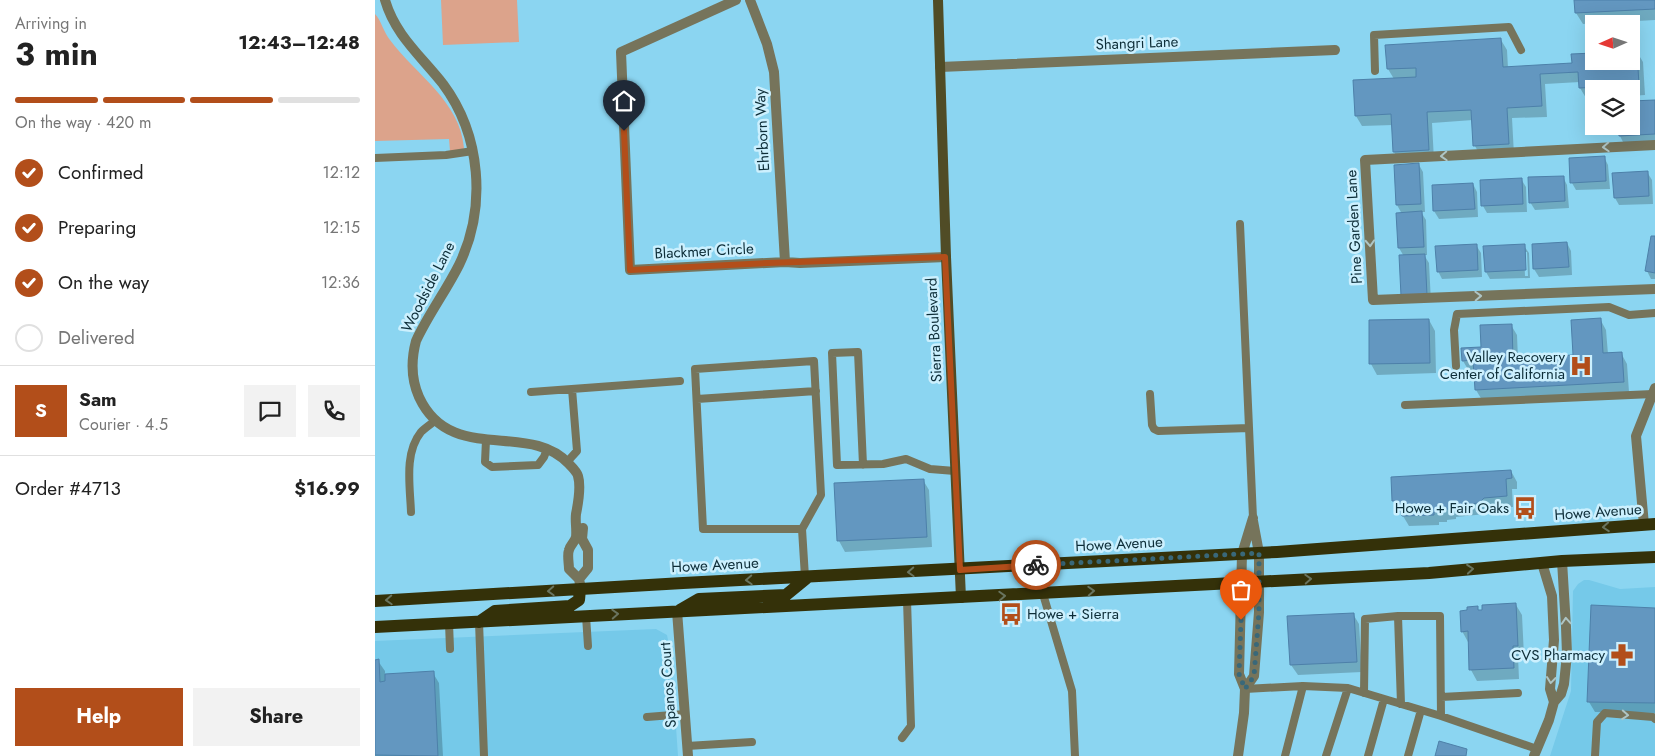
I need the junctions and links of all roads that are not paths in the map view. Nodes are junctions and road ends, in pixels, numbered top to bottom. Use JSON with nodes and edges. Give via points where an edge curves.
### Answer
{"nodes":[{"id":1,"x":385,"y":0,"type":"edge"},
{"id":2,"x":736,"y":0,"type":"edge"},
{"id":3,"x":750,"y":0,"type":"edge"},
{"id":4,"x":938,"y":0,"type":"edge"},
{"id":5,"x":1335,"y":50,"type":"dead end"},
{"id":6,"x":1521,"y":50,"type":"dead end"},
{"id":7,"x":941,"y":67,"type":"junction"},
{"id":8,"x":1375,"y":71,"type":"dead end"},
{"id":9,"x":1655,"y":145,"type":"edge"},
{"id":10,"x":473,"y":151,"type":"junction"},
{"id":11,"x":375,"y":158,"type":"edge"},
{"id":12,"x":1239,"y":224,"type":"dead end"},
{"id":13,"x":945,"y":257,"type":"junction"},
{"id":14,"x":785,"y":262,"type":"junction"},
{"id":15,"x":1655,"y":289,"type":"edge"},
{"id":16,"x":1655,"y":313,"type":"edge"},
{"id":17,"x":1456,"y":366,"type":"dead end"},
{"id":18,"x":680,"y":381,"type":"dead end"},
{"id":19,"x":572,"y":389,"type":"junction"},
{"id":20,"x":816,"y":391,"type":"junction"},
{"id":21,"x":1654,"y":391,"type":"edge"},
{"id":22,"x":531,"y":392,"type":"dead end"},
{"id":23,"x":1150,"y":394,"type":"dead end"},
{"id":24,"x":697,"y":399,"type":"junction"},
{"id":25,"x":1405,"y":405,"type":"dead end"},
{"id":26,"x":436,"y":420,"type":"junction"},
{"id":27,"x":1249,"y":428,"type":"junction"},
{"id":28,"x":486,"y":440,"type":"junction"},
{"id":29,"x":547,"y":449,"type":"junction"},
{"id":30,"x":567,"y":462,"type":"junction"},
{"id":31,"x":863,"y":465,"type":"junction"},
{"id":32,"x":955,"y":471,"type":"junction"},
{"id":33,"x":411,"y":512,"type":"dead end"},
{"id":34,"x":1253,"y":518,"type":"junction"},
{"id":35,"x":1650,"y":524,"type":"edge"},
{"id":36,"x":802,"y":528,"type":"junction"},
{"id":37,"x":579,"y":539,"type":"junction"},
{"id":38,"x":1259,"y":553,"type":"junction"},
{"id":39,"x":1242,"y":554,"type":"junction"},
{"id":40,"x":1655,"y":557,"type":"edge"},
{"id":41,"x":1562,"y":561,"type":"junction"},
{"id":42,"x":1542,"y":563,"type":"junction"},
{"id":43,"x":960,"y":570,"type":"junction"},
{"id":44,"x":807,"y":577,"type":"junction"},
{"id":45,"x":1259,"y":582,"type":"junction"},
{"id":46,"x":1243,"y":583,"type":"junction"},
{"id":47,"x":580,"y":584,"type":"junction"},
{"id":48,"x":1043,"y":594,"type":"junction"},
{"id":49,"x":961,"y":598,"type":"junction"},
{"id":50,"x":907,"y":600,"type":"junction"},
{"id":51,"x":375,"y":601,"type":"edge"},
{"id":52,"x":677,"y":611,"type":"junction"},
{"id":53,"x":587,"y":616,"type":"junction"},
{"id":54,"x":1398,"y":616,"type":"junction"},
{"id":55,"x":479,"y":622,"type":"junction"},
{"id":56,"x":449,"y":623,"type":"junction"},
{"id":57,"x":375,"y":627,"type":"edge"},
{"id":58,"x":588,"y":646,"type":"dead end"},
{"id":59,"x":450,"y":649,"type":"dead end"},
{"id":60,"x":1303,"y":686,"type":"junction"},
{"id":61,"x":1348,"y":688,"type":"junction"},
{"id":62,"x":1245,"y":689,"type":"junction"},
{"id":63,"x":1364,"y":693,"type":"junction"},
{"id":64,"x":1518,"y":693,"type":"dead end"},
{"id":65,"x":1441,"y":697,"type":"junction"},
{"id":66,"x":1384,"y":699,"type":"junction"},
{"id":67,"x":1554,"y":702,"type":"junction"},
{"id":68,"x":1401,"y":704,"type":"junction"},
{"id":69,"x":1421,"y":710,"type":"junction"},
{"id":70,"x":685,"y":714,"type":"junction"},
{"id":71,"x":1441,"y":716,"type":"junction"},
{"id":72,"x":647,"y":717,"type":"dead end"},
{"id":73,"x":1655,"y":719,"type":"edge"},
{"id":74,"x":902,"y":738,"type":"dead end"},
{"id":75,"x":752,"y":742,"type":"dead end"},
{"id":76,"x":688,"y":751,"type":"edge"},
{"id":77,"x":1535,"y":752,"type":"edge"},
{"id":78,"x":484,"y":756,"type":"edge"},
{"id":79,"x":1075,"y":756,"type":"edge"},
{"id":80,"x":1238,"y":756,"type":"edge"},
{"id":81,"x":1287,"y":756,"type":"edge"},
{"id":82,"x":1326,"y":756,"type":"edge"},
{"id":83,"x":1368,"y":756,"type":"edge"},
{"id":84,"x":1408,"y":756,"type":"edge"},
{"id":85,"x":1595,"y":756,"type":"edge"}],
"edges":[{"from":1,"to":10,"type":"street","name":"Woodside Lane","via":[[403,39],[443,84],[454,102],[463,118]]},
{"from":2,"to":14,"type":"street","name":"Blackmer Circle","via":[[621,52],[630,270]]},
{"from":3,"to":14,"type":"street","name":"Ehrborn Way","via":[[774,72]]},
{"from":4,"to":7,"type":"street","name":"Sierra Boulevard"},
{"from":5,"to":7,"type":"street","name":"Shangri Lane"},
{"from":6,"to":8,"type":"lane","via":[[1509,27],[1374,35]]},
{"from":7,"to":13,"type":"street","name":"Sierra Boulevard"},
{"from":9,"to":15,"type":"street","name":"Pine Garden Lane","one_way":true,"via":[[1365,160],[1373,300]]},
{"from":10,"to":11,"type":"lane"},
{"from":10,"to":26,"type":"street","name":"Woodside Lane","via":[[477,198],[469,240],[459,265],[421,330],[413,354],[416,389],[422,404]]},
{"from":12,"to":27,"type":"lane"},
{"from":13,"to":14,"type":"street","name":"Blackmer Circle"},
{"from":13,"to":32,"type":"street","name":"Sierra Boulevard"},
{"from":16,"to":17,"type":"lane","via":[[1629,315],[1609,307],[1457,314],[1454,330]]},
{"from":18,"to":19,"type":"lane"},
{"from":19,"to":22,"type":"lane"},
{"from":19,"to":30,"type":"lane","via":[[577,451]]},
{"from":20,"to":24,"type":"lane"},
{"from":20,"to":24,"type":"lane","via":[[814,361],[695,369]]},
{"from":20,"to":36,"type":"lane","via":[[821,495]]},
{"from":21,"to":25,"type":"lane"},
{"from":21,"to":35,"type":"street","via":[[1636,436]]},
{"from":23,"to":27,"type":"lane","via":[[1152,425],[1158,431]]},
{"from":24,"to":36,"type":"lane","via":[[703,528]]},
{"from":26,"to":28,"type":"street","name":"Woodside Lane","via":[[467,438]]},
{"from":26,"to":33,"type":"lane","via":[[422,431],[414,443],[409,465]]},
{"from":27,"to":34,"type":"lane"},
{"from":28,"to":29,"type":"street","name":"Woodside Lane"},
{"from":28,"to":29,"type":"lane","via":[[485,462],[492,467],[538,465]]},
{"from":29,"to":30,"type":"street","name":"Woodside Lane"},
{"from":30,"to":37,"type":"street","name":"Woodside Lane","via":[[579,475],[576,515]]},
{"from":31,"to":31,"type":"lane","via":[[837,465],[832,353],[858,352]]},
{"from":31,"to":32,"type":"lane","via":[[906,459],[930,469]]},
{"from":32,"to":43,"type":"street","name":"Sierra Boulevard"},
{"from":34,"to":38,"type":"street"},
{"from":34,"to":39,"type":"street"},
{"from":35,"to":38,"type":"main road","name":"Howe Avenue","one_way":true},
{"from":36,"to":44,"type":"lane"},
{"from":37,"to":47,"type":"street","name":"Woodside Lane","via":[[588,550],[588,568]]},
{"from":37,"to":47,"type":"street","name":"Woodside Lane","via":[[569,549],[569,569]]},
{"from":38,"to":39,"type":"main road","name":"Howe Avenue"},
{"from":38,"to":45,"type":"street"},
{"from":39,"to":43,"type":"main road","name":"Howe Avenue"},
{"from":39,"to":46,"type":"street"},
{"from":40,"to":41,"type":"main road"},
{"from":41,"to":42,"type":"main road"},
{"from":67,"to":41,"type":"street","one_way":true,"via":[[1561,694],[1566,667]]},
{"from":45,"to":42,"type":"main road","one_way":true},
{"from":42,"to":67,"type":"street","one_way":true,"via":[[1552,596],[1554,618],[1550,689]]},
{"from":43,"to":44,"type":"main road","name":"Howe Avenue","one_way":true},
{"from":43,"to":49,"type":"street","name":"Sierra Boulevard"},
{"from":44,"to":47,"type":"main road","name":"Howe Avenue","one_way":true},
{"from":44,"to":52,"type":"main road","via":[[786,594],[699,599]]},
{"from":45,"to":46,"type":"main road"},
{"from":45,"to":62,"type":"street","via":[[1254,676]]},
{"from":48,"to":46,"type":"main road","one_way":true},
{"from":46,"to":62,"type":"street","via":[[1239,674]]},
{"from":47,"to":51,"type":"main road","name":"Howe Avenue","one_way":true},
{"from":47,"to":55,"type":"main road","via":[[579,600],[570,606],[495,611]]},
{"from":49,"to":48,"type":"main road","one_way":true},
{"from":48,"to":79,"type":"lane","via":[[1072,691]]},
{"from":49,"to":50,"type":"main road"},
{"from":50,"to":52,"type":"main road"},
{"from":50,"to":74,"type":"lane","via":[[911,726]]},
{"from":53,"to":52,"type":"main road","one_way":true},
{"from":52,"to":70,"type":"street","name":"Spanos Court"},
{"from":53,"to":55,"type":"main road"},
{"from":53,"to":58,"type":"lane"},
{"from":54,"to":63,"type":"lane","via":[[1365,619]]},
{"from":54,"to":65,"type":"lane","via":[[1440,616]]},
{"from":54,"to":68,"type":"lane"},
{"from":55,"to":56,"type":"main road"},
{"from":55,"to":78,"type":"lane"},
{"from":56,"to":57,"type":"main road"},
{"from":56,"to":59,"type":"lane"},
{"from":60,"to":61,"type":"lane"},
{"from":60,"to":62,"type":"lane"},
{"from":60,"to":81,"type":"lane"},
{"from":61,"to":63,"type":"lane"},
{"from":61,"to":82,"type":"lane"},
{"from":62,"to":80,"type":"street"},
{"from":63,"to":66,"type":"lane"},
{"from":64,"to":65,"type":"lane"},
{"from":65,"to":71,"type":"lane"},
{"from":66,"to":68,"type":"lane"},
{"from":66,"to":83,"type":"lane"},
{"from":67,"to":77,"type":"street"},
{"from":68,"to":69,"type":"lane"},
{"from":69,"to":71,"type":"lane"},
{"from":69,"to":84,"type":"lane"},
{"from":70,"to":72,"type":"lane"},
{"from":70,"to":76,"type":"street","name":"Spanos Court"},
{"from":71,"to":77,"type":"lane"},
{"from":85,"to":73,"type":"lane","one_way":true,"via":[[1597,722],[1605,713]]},
{"from":75,"to":76,"type":"lane"}]}
